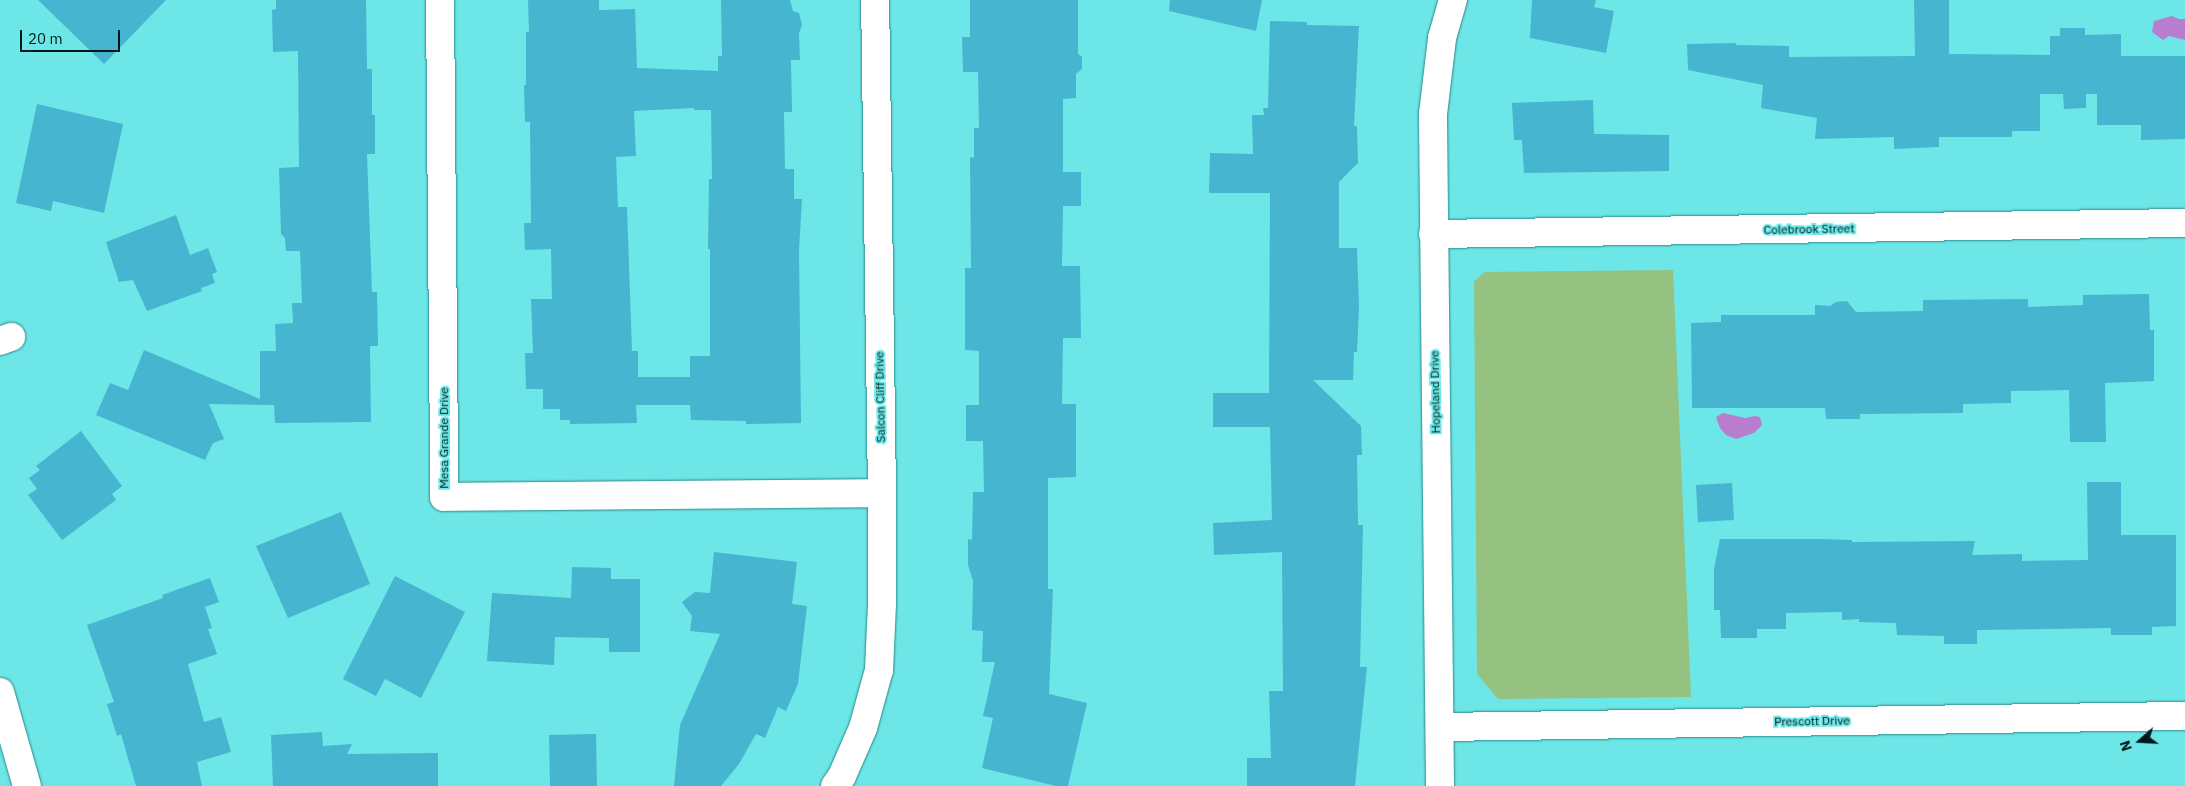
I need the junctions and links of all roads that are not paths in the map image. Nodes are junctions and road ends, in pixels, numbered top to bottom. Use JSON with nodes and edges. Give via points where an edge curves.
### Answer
{"nodes":[{"id":1,"x":440,"y":0,"type":"edge"},
{"id":2,"x":875,"y":0,"type":"edge"},
{"id":3,"x":1453,"y":0,"type":"edge"},
{"id":4,"x":2185,"y":223,"type":"edge"},
{"id":5,"x":1433,"y":234,"type":"junction"},
{"id":6,"x":882,"y":493,"type":"junction"},
{"id":7,"x":0,"y":692,"type":"edge"},
{"id":8,"x":2185,"y":716,"type":"edge"},
{"id":9,"x":1440,"y":727,"type":"junction"},
{"id":10,"x":27,"y":786,"type":"edge"},
{"id":11,"x":835,"y":786,"type":"edge"},
{"id":12,"x":1440,"y":786,"type":"edge"}],
"edges":[{"from":1,"to":6,"type":"street","name":"Mesa Grande Drive","via":[[444,497]]},
{"from":2,"to":6,"type":"street","name":"Salcon Cliff Drive"},
{"from":3,"to":5,"type":"street","name":"Hopeland Drive","via":[[1436,74]]},
{"from":4,"to":5,"type":"street","name":"Colebrook Street"},
{"from":5,"to":9,"type":"street","name":"Hopeland Drive"},
{"from":6,"to":11,"type":"street","name":"Salcon Cliff Drive","via":[[879,670],[863,728]]},
{"from":7,"to":10,"type":"street"},
{"from":8,"to":9,"type":"street","name":"Prescott Drive"},
{"from":9,"to":12,"type":"street","name":"Hopeland Drive"}]}
